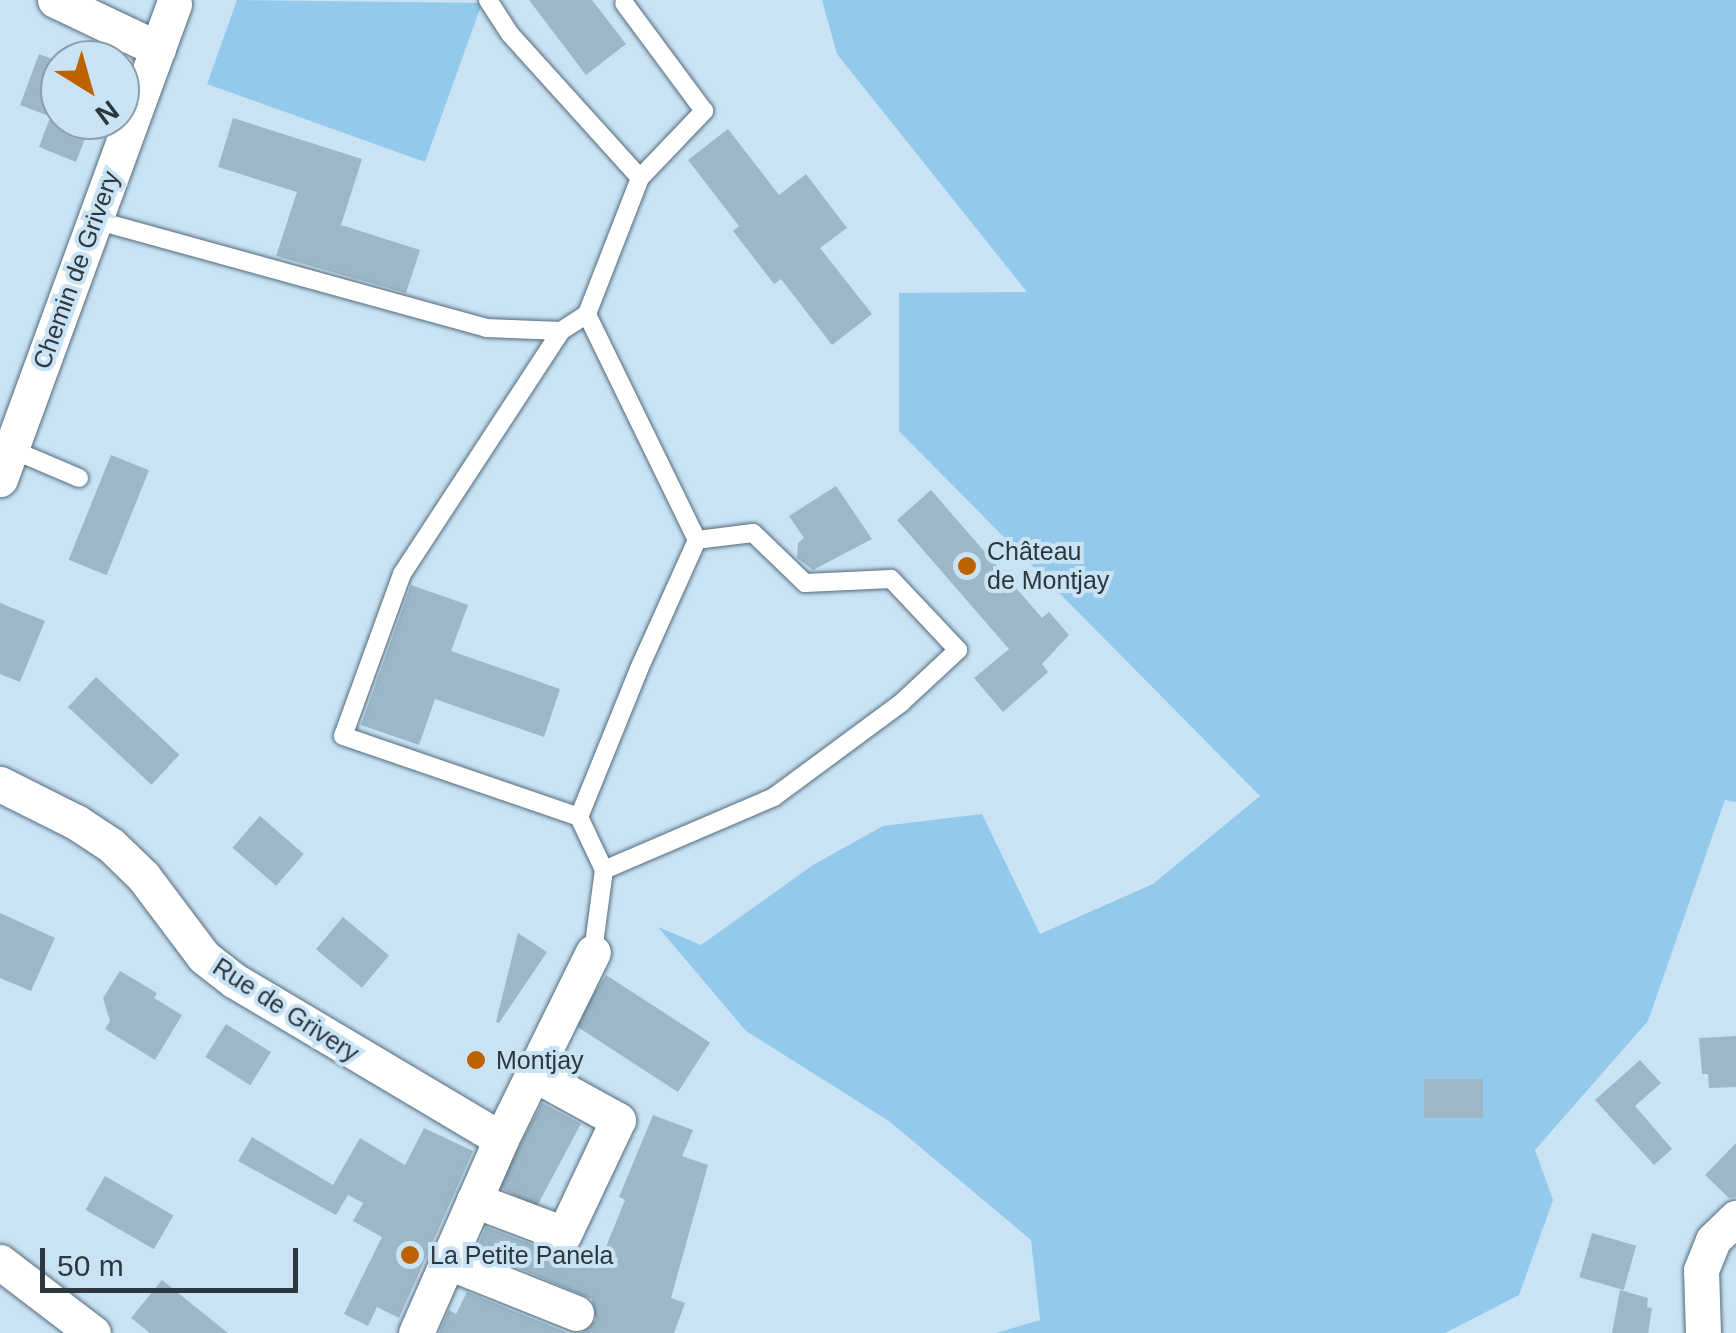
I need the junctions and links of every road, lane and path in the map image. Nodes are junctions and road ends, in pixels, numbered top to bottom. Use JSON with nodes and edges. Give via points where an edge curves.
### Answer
{"nodes":[{"id":1,"x":55,"y":0,"type":"edge"},
{"id":2,"x":488,"y":0,"type":"edge"},
{"id":3,"x":624,"y":3,"type":"dead end"},
{"id":4,"x":174,"y":4,"type":"dead end"},
{"id":5,"x":158,"y":50,"type":"junction"},
{"id":6,"x":640,"y":178,"type":"junction"},
{"id":7,"x":95,"y":220,"type":"junction"},
{"id":8,"x":587,"y":314,"type":"junction"},
{"id":9,"x":561,"y":331,"type":"junction"},
{"id":10,"x":13,"y":397,"type":"edge"},
{"id":11,"x":5,"y":464,"type":"edge"},
{"id":12,"x":79,"y":478,"type":"dead end"},
{"id":13,"x":697,"y":540,"type":"junction"},
{"id":14,"x":0,"y":784,"type":"edge"},
{"id":15,"x":579,"y":817,"type":"junction"},
{"id":16,"x":604,"y":870,"type":"junction"},
{"id":17,"x":593,"y":952,"type":"joint"},
{"id":18,"x":532,"y":1073,"type":"junction"},
{"id":19,"x":500,"y":1139,"type":"junction"},
{"id":20,"x":474,"y":1200,"type":"junction"},
{"id":21,"x":1736,"y":1218,"type":"edge"},
{"id":22,"x":446,"y":1261,"type":"junction"},
{"id":23,"x":0,"y":1262,"type":"edge"},
{"id":24,"x":576,"y":1313,"type":"dead end"},
{"id":25,"x":94,"y":1333,"type":"edge"},
{"id":26,"x":416,"y":1333,"type":"edge"},
{"id":27,"x":1703,"y":1333,"type":"edge"}],
"edges":[{"from":1,"to":5,"type":"street"},
{"from":2,"to":6,"type":"lane","via":[[510,34]]},
{"from":3,"to":6,"type":"lane","via":[[704,111]]},
{"from":4,"to":5,"type":"street","name":"Chemin de Grivery"},
{"from":5,"to":7,"type":"street","name":"Chemin de Grivery"},
{"from":6,"to":8,"type":"lane"},
{"from":7,"to":9,"type":"lane","via":[[486,328]]},
{"from":7,"to":10,"type":"street","name":"Chemin de Grivery"},
{"from":8,"to":9,"type":"lane"},
{"from":8,"to":13,"type":"lane"},
{"from":9,"to":15,"type":"lane","via":[[402,574],[343,736]]},
{"from":10,"to":11,"type":"street","name":"Chemin de Grivery"},
{"from":11,"to":12,"type":"lane"},
{"from":13,"to":15,"type":"lane"},
{"from":13,"to":16,"type":"lane","via":[[753,533],[805,583],[891,579],[958,650],[900,703],[774,796]]},
{"from":14,"to":19,"type":"street","name":"Rue de Grivery","via":[[112,845],[144,876],[204,957],[235,981]]},
{"from":15,"to":16,"type":"lane"},
{"from":16,"to":17,"type":"lane"},
{"from":17,"to":18,"type":"street"},
{"from":18,"to":19,"type":"street"},
{"from":18,"to":20,"type":"street","via":[[618,1120],[564,1234]]},
{"from":19,"to":20,"type":"street"},
{"from":20,"to":22,"type":"street"},
{"from":21,"to":27,"type":"street","via":[[1713,1240],[1701,1270]]},
{"from":22,"to":24,"type":"street"},
{"from":22,"to":26,"type":"street"},
{"from":23,"to":25,"type":"street"}]}
